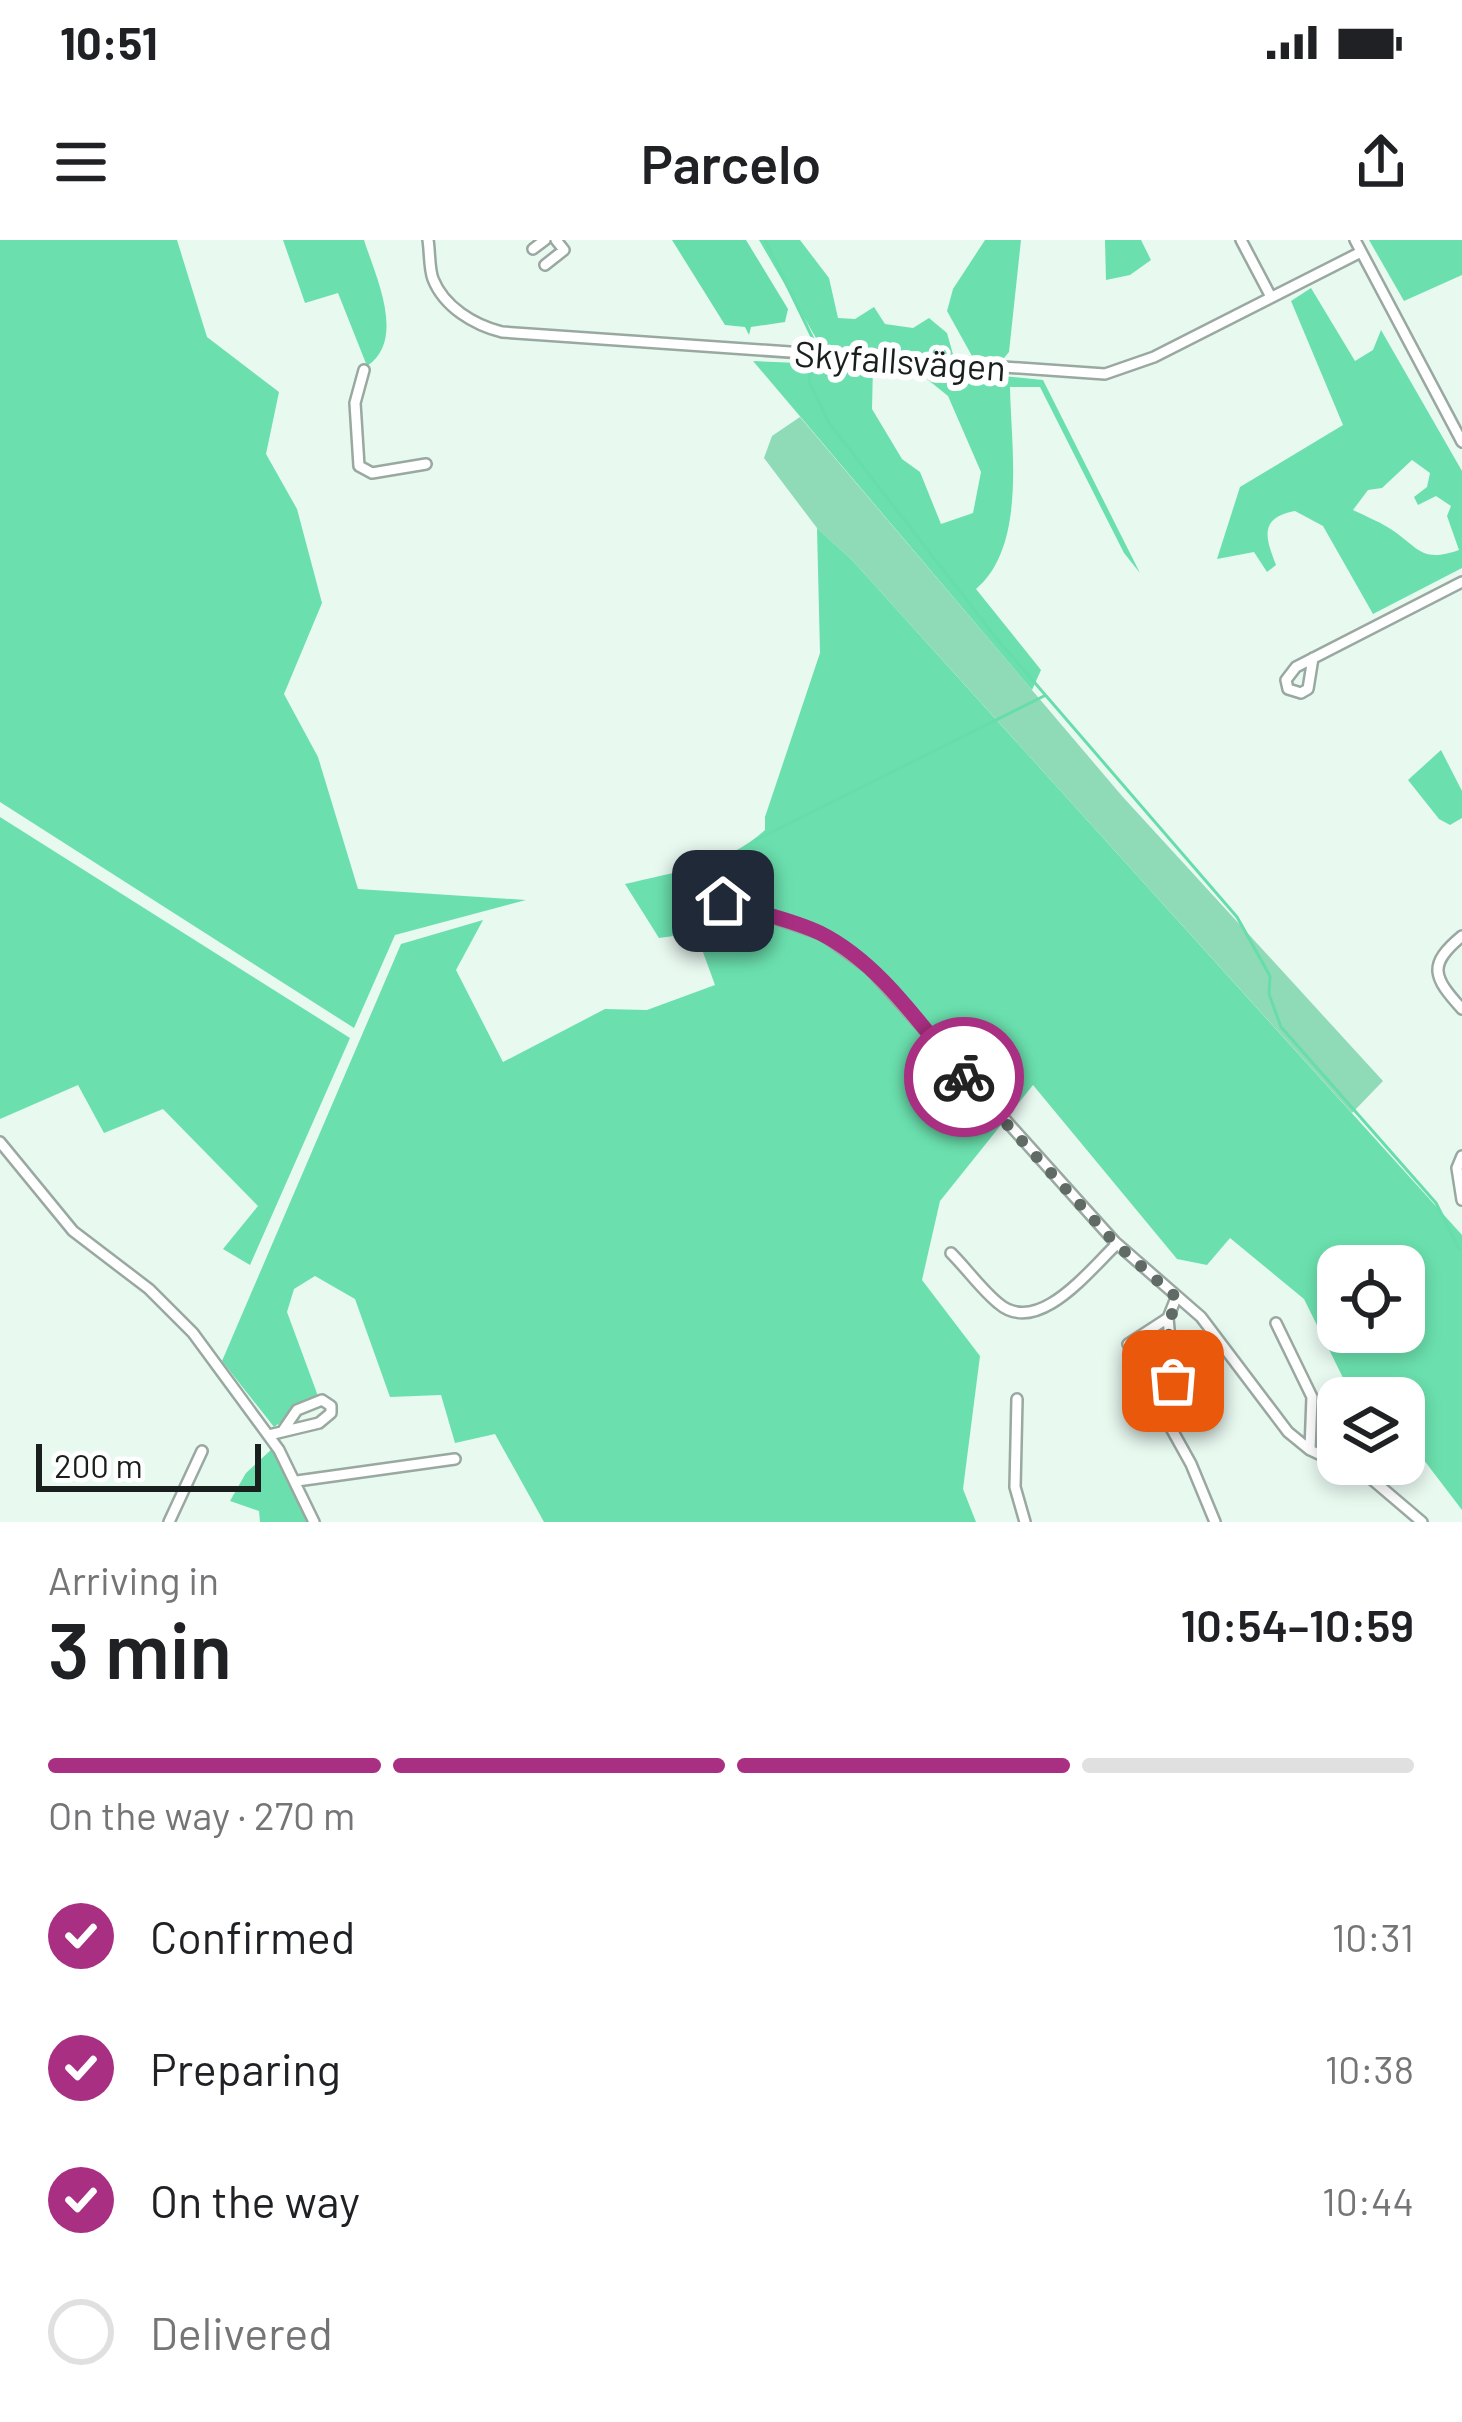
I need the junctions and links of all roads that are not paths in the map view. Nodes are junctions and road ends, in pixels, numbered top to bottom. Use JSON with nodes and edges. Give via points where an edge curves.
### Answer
{"nodes":[{"id":1,"x":428,"y":240,"type":"edge"},
{"id":2,"x":545,"y":240,"type":"edge"},
{"id":3,"x":556,"y":240,"type":"edge"},
{"id":4,"x":1241,"y":240,"type":"edge"},
{"id":5,"x":1354,"y":240,"type":"edge"},
{"id":6,"x":533,"y":249,"type":"dead end"},
{"id":7,"x":1361,"y":252,"type":"junction"},
{"id":8,"x":545,"y":265,"type":"dead end"},
{"id":9,"x":1270,"y":297,"type":"junction"},
{"id":10,"x":364,"y":370,"type":"dead end"},
{"id":11,"x":1459,"y":429,"type":"edge"},
{"id":12,"x":1462,"y":442,"type":"edge"},
{"id":13,"x":427,"y":464,"type":"dead end"},
{"id":14,"x":1462,"y":582,"type":"edge"},
{"id":15,"x":1313,"y":658,"type":"dead end"},
{"id":16,"x":723,"y":901,"type":"dead end"},
{"id":17,"x":1462,"y":936,"type":"edge"},
{"id":18,"x":1462,"y":1009,"type":"edge"},
{"id":19,"x":0,"y":1142,"type":"edge"},
{"id":20,"x":1462,"y":1156,"type":"edge"},
{"id":21,"x":1462,"y":1200,"type":"edge"},
{"id":22,"x":1117,"y":1244,"type":"junction"},
{"id":23,"x":952,"y":1253,"type":"dead end"},
{"id":24,"x":1177,"y":1298,"type":"junction"},
{"id":25,"x":1168,"y":1318,"type":"junction"},
{"id":26,"x":1276,"y":1323,"type":"dead end"},
{"id":27,"x":1128,"y":1344,"type":"dead end"},
{"id":28,"x":1017,"y":1400,"type":"dead end"},
{"id":29,"x":284,"y":1429,"type":"junction"},
{"id":30,"x":269,"y":1435,"type":"junction"},
{"id":31,"x":1310,"y":1450,"type":"junction"},
{"id":32,"x":202,"y":1451,"type":"dead end"},
{"id":33,"x":1317,"y":1453,"type":"edge"},
{"id":34,"x":455,"y":1459,"type":"dead end"},
{"id":35,"x":297,"y":1481,"type":"junction"},
{"id":36,"x":1379,"y":1485,"type":"edge"},
{"id":37,"x":169,"y":1522,"type":"edge"},
{"id":38,"x":314,"y":1522,"type":"edge"},
{"id":39,"x":1025,"y":1522,"type":"edge"},
{"id":40,"x":1214,"y":1522,"type":"edge"},
{"id":41,"x":1422,"y":1522,"type":"edge"}],
"edges":[{"from":1,"to":9,"type":"street","name":"Skyfallsvägen","via":[[432,278],[466,317],[532,337],[1106,374]]},
{"from":2,"to":6,"type":"street"},
{"from":3,"to":8,"type":"street","via":[[564,250]]},
{"from":4,"to":9,"type":"street"},
{"from":5,"to":7,"type":"street"},
{"from":7,"to":9,"type":"street","name":"Skyfallsvägen"},
{"from":7,"to":11,"type":"street"},
{"from":10,"to":13,"type":"street","via":[[355,403],[359,466],[372,473]]},
{"from":11,"to":12,"type":"street"},
{"from":14,"to":15,"type":"street"},
{"from":16,"to":22,"type":"street","via":[[822,934],[869,968]]},
{"from":17,"to":18,"type":"street","via":[[1437,968]]},
{"from":19,"to":30,"type":"street","via":[[73,1232],[193,1333]]},
{"from":20,"to":21,"type":"street"},
{"from":22,"to":23,"type":"street","via":[[1051,1304],[1023,1313],[1000,1306]]},
{"from":22,"to":24,"type":"street"},
{"from":24,"to":25,"type":"street"},
{"from":24,"to":31,"type":"street"},
{"from":25,"to":27,"type":"street"},
{"from":25,"to":40,"type":"street","via":[[1173,1373],[1166,1419]]},
{"from":26,"to":31,"type":"street","via":[[1312,1396]]},
{"from":28,"to":39,"type":"street","via":[[1015,1487]]},
{"from":29,"to":29,"type":"street","via":[[306,1403],[331,1406],[319,1424]]},
{"from":29,"to":30,"type":"street"},
{"from":30,"to":35,"type":"street"},
{"from":31,"to":33,"type":"street"},
{"from":32,"to":37,"type":"street"},
{"from":34,"to":35,"type":"street"},
{"from":35,"to":38,"type":"street"},
{"from":36,"to":41,"type":"street"}]}
